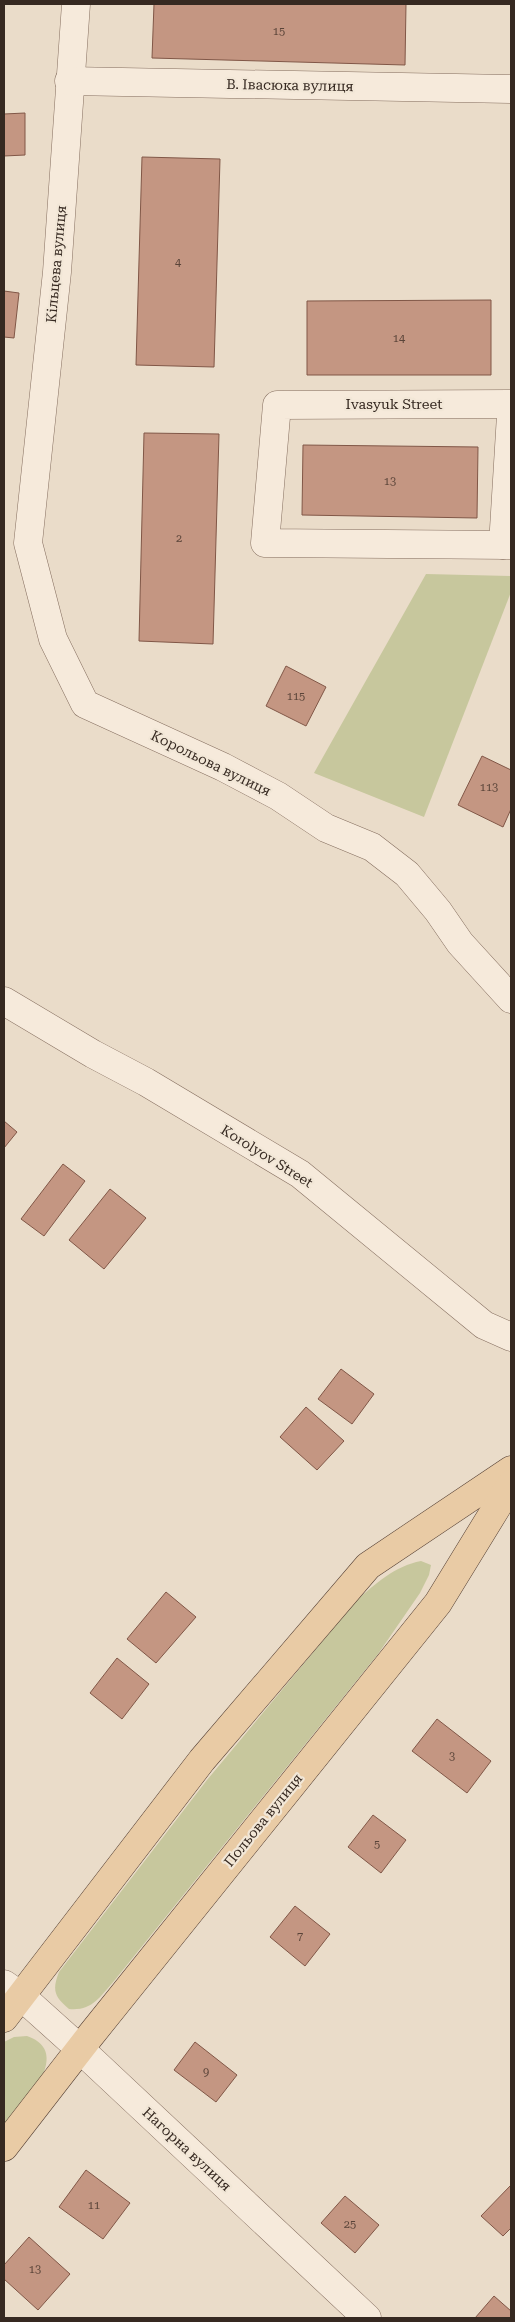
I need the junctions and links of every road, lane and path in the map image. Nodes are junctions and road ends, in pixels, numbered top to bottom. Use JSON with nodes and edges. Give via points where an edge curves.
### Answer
{"nodes":[{"id":1,"x":76,"y":4,"type":"edge"},
{"id":2,"x":69,"y":81,"type":"junction"},
{"id":3,"x":511,"y":89,"type":"edge"},
{"id":4,"x":511,"y":404,"type":"edge"},
{"id":5,"x":511,"y":415,"type":"edge"},
{"id":6,"x":29,"y":524,"type":"joint"},
{"id":7,"x":507,"y":545,"type":"edge"},
{"id":8,"x":511,"y":999,"type":"edge"},
{"id":9,"x":4,"y":1001,"type":"edge"},
{"id":10,"x":511,"y":1337,"type":"edge"},
{"id":11,"x":511,"y":1470,"type":"edge"},
{"id":12,"x":511,"y":1484,"type":"edge"},
{"id":13,"x":12,"y":1990,"type":"edge"},
{"id":14,"x":4,"y":2018,"type":"edge"},
{"id":15,"x":80,"y":2049,"type":"junction"},
{"id":16,"x":4,"y":2147,"type":"edge"},
{"id":17,"x":367,"y":2318,"type":"edge"}],
"edges":[{"from":1,"to":2,"type":"street","name":"Кільцева вулиця"},
{"from":2,"to":3,"type":"street","name":"В. Івасюка вулиця"},
{"from":2,"to":6,"type":"street","name":"Кільцева вулиця","via":[[57,272]]},
{"from":4,"to":7,"type":"street","name":"Ivasyuk Street","via":[[277,405],[265,543]]},
{"from":5,"to":7,"type":"street"},
{"from":6,"to":8,"type":"street","name":"Корольова вулиця","via":[[28,543],[53,639],[85,704],[223,767],[278,796],[326,828],[372,847],[407,874],[460,943]]},
{"from":9,"to":10,"type":"street","name":"Korolyov Street","via":[[300,1174],[484,1325]]},
{"from":11,"to":13,"type":"main road","via":[[368,1566]]},
{"from":12,"to":15,"type":"main road","name":"Польова вулиця","via":[[438,1603]]},
{"from":13,"to":14,"type":"main road"},
{"from":13,"to":15,"type":"street","name":"Нагорна вулиця"},
{"from":15,"to":16,"type":"main road","name":"Польова вулиця"},
{"from":15,"to":17,"type":"street","name":"Нагорна вулиця"}]}
